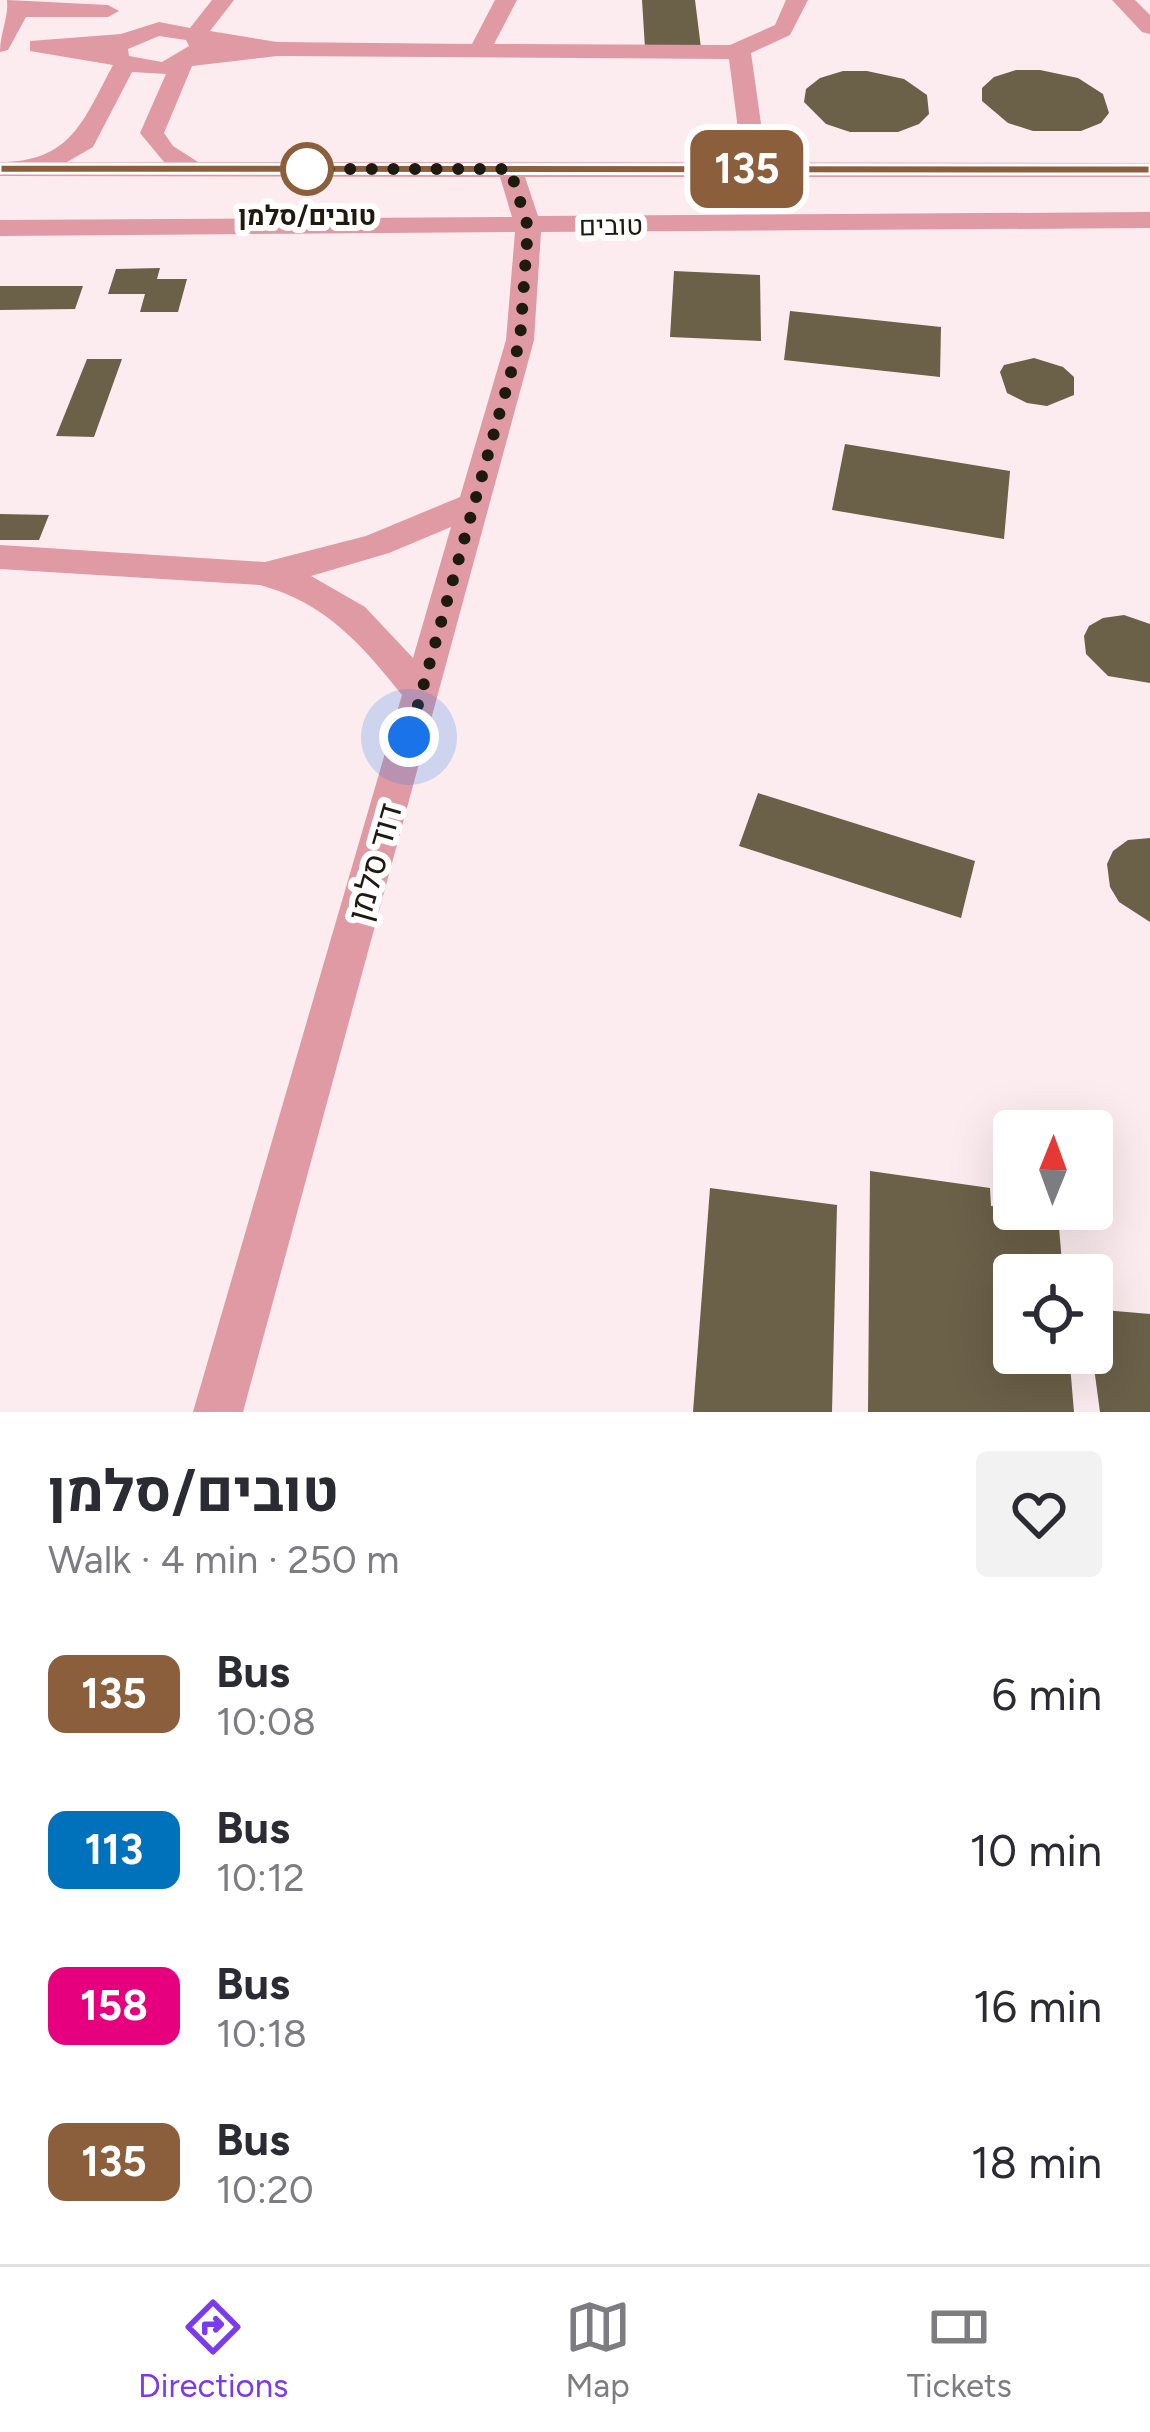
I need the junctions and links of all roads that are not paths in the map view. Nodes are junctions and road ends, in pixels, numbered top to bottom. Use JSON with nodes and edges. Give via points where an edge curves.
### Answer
{"nodes":[{"id":1,"x":223,"y":0,"type":"edge"},
{"id":2,"x":506,"y":0,"type":"edge"},
{"id":3,"x":797,"y":0,"type":"edge"},
{"id":4,"x":1134,"y":4,"type":"edge"},
{"id":5,"x":18,"y":5,"type":"edge"},
{"id":6,"x":167,"y":5,"type":"edge"},
{"id":7,"x":108,"y":11,"type":"dead end"},
{"id":8,"x":1150,"y":27,"type":"edge"},
{"id":9,"x":146,"y":31,"type":"junction"},
{"id":10,"x":0,"y":45,"type":"edge"},
{"id":11,"x":188,"y":47,"type":"junction"},
{"id":12,"x":739,"y":50,"type":"junction"},
{"id":13,"x":479,"y":51,"type":"junction"},
{"id":14,"x":122,"y":55,"type":"junction"},
{"id":15,"x":716,"y":101,"type":"dead end"},
{"id":16,"x":746,"y":101,"type":"junction"},
{"id":17,"x":122,"y":133,"type":"junction"},
{"id":18,"x":752,"y":145,"type":"dead end"},
{"id":19,"x":0,"y":169,"type":"edge"},
{"id":20,"x":32,"y":169,"type":"junction"},
{"id":21,"x":192,"y":169,"type":"junction"},
{"id":22,"x":510,"y":169,"type":"junction"},
{"id":23,"x":1150,"y":170,"type":"edge"},
{"id":24,"x":1150,"y":220,"type":"edge"},
{"id":25,"x":528,"y":227,"type":"junction"},
{"id":26,"x":0,"y":228,"type":"edge"},
{"id":27,"x":475,"y":503,"type":"junction"},
{"id":28,"x":0,"y":557,"type":"edge"},
{"id":29,"x":260,"y":573,"type":"junction"},
{"id":30,"x":422,"y":693,"type":"junction"},
{"id":31,"x":218,"y":1412,"type":"edge"}],
"edges":[{"from":1,"to":11,"type":"street"},
{"from":2,"to":13,"type":"street"},
{"from":3,"to":12,"type":"street","via":[[790,24]]},
{"from":4,"to":8,"type":"street"},
{"from":5,"to":7,"type":"street"},
{"from":5,"to":10,"type":"street"},
{"from":6,"to":9,"type":"street"},
{"from":6,"to":11,"type":"street"},
{"from":9,"to":11,"type":"street"},
{"from":9,"to":14,"type":"street"},
{"from":10,"to":14,"type":"street"},
{"from":11,"to":13,"type":"street"},
{"from":11,"to":14,"type":"street","via":[[148,69]]},
{"from":11,"to":17,"type":"street"},
{"from":12,"to":13,"type":"street"},
{"from":12,"to":16,"type":"street"},
{"from":14,"to":17,"type":"street"},
{"from":15,"to":16,"type":"street"},
{"from":16,"to":18,"type":"street"},
{"from":17,"to":20,"type":"street"},
{"from":17,"to":21,"type":"street"},
{"from":19,"to":20,"type":"street","name":"טובים"},
{"from":20,"to":21,"type":"street","name":"טובים"},
{"from":21,"to":22,"type":"street","name":"טובים"},
{"from":22,"to":23,"type":"street","name":"טובים"},
{"from":22,"to":25,"type":"street","name":"דוד סלמן"},
{"from":24,"to":25,"type":"street","name":"טובים"},
{"from":25,"to":26,"type":"street","name":"טובים"},
{"from":25,"to":27,"type":"street","name":"דוד סלמן","via":[[520,340]]},
{"from":27,"to":29,"type":"street","via":[[384,545]]},
{"from":27,"to":30,"type":"street","name":"דוד סלמן"},
{"from":28,"to":29,"type":"street"},
{"from":29,"to":30,"type":"street","via":[[298,581],[348,607]]},
{"from":30,"to":31,"type":"street","name":"דוד סלמן"}]}
